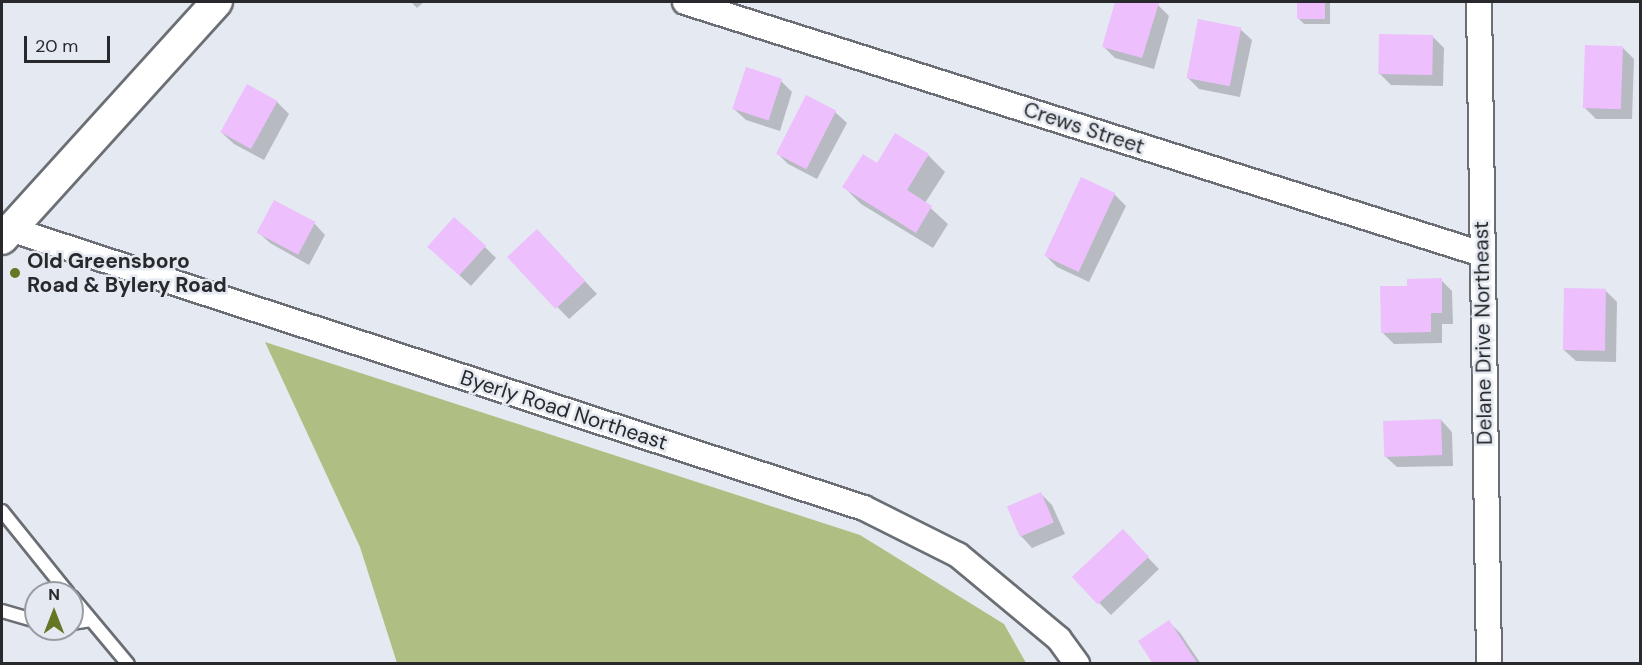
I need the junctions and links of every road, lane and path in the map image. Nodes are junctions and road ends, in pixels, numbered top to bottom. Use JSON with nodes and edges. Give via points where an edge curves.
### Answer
{"nodes":[{"id":1,"x":217,"y":2,"type":"edge"},
{"id":2,"x":685,"y":2,"type":"edge"},
{"id":3,"x":1479,"y":2,"type":"edge"},
{"id":4,"x":6,"y":234,"type":"edge"},
{"id":5,"x":1482,"y":254,"type":"junction"},
{"id":6,"x":2,"y":511,"type":"edge"},
{"id":7,"x":58,"y":581,"type":"edge"},
{"id":8,"x":2,"y":611,"type":"edge"},
{"id":9,"x":84,"y":612,"type":"edge"},
{"id":10,"x":24,"y":617,"type":"edge"},
{"id":11,"x":91,"y":620,"type":"junction"},
{"id":12,"x":84,"y":621,"type":"edge"},
{"id":13,"x":128,"y":663,"type":"edge"},
{"id":14,"x":1077,"y":663,"type":"edge"},
{"id":15,"x":1489,"y":663,"type":"edge"}],
"edges":[{"from":1,"to":4,"type":"street"},
{"from":2,"to":5,"type":"street","name":"Crews Street"},
{"from":3,"to":5,"type":"street","name":"Delane Drive Northeast"},
{"from":4,"to":14,"type":"street","name":"Byerly Road Northeast","via":[[864,508],[958,555],[1059,639]]},
{"from":5,"to":15,"type":"street","name":"Delane Drive Northeast"},
{"from":6,"to":7,"type":"lane"},
{"from":8,"to":10,"type":"lane"},
{"from":9,"to":11,"type":"lane"},
{"from":11,"to":12,"type":"lane"},
{"from":11,"to":13,"type":"lane"}]}
